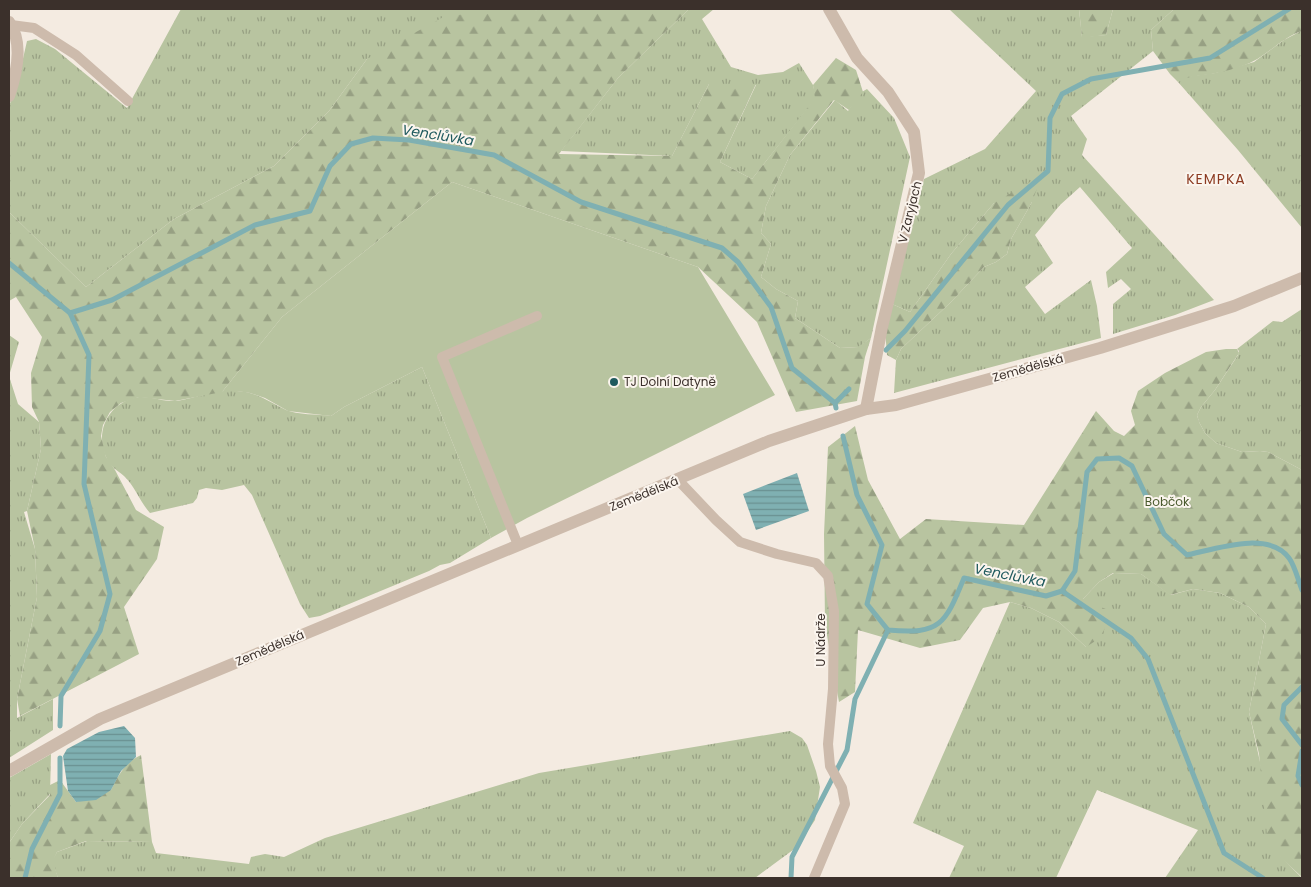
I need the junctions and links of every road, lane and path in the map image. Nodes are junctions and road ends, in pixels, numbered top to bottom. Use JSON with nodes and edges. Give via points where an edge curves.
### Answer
{"nodes":[{"id":1,"x":829,"y":9,"type":"edge"},
{"id":2,"x":10,"y":24,"type":"edge"},
{"id":3,"x":9,"y":96,"type":"edge"},
{"id":4,"x":128,"y":101,"type":"dead end"},
{"id":5,"x":1302,"y":278,"type":"edge"},
{"id":6,"x":537,"y":316,"type":"dead end"},
{"id":7,"x":866,"y":409,"type":"junction"},
{"id":8,"x":678,"y":480,"type":"junction"},
{"id":9,"x":518,"y":545,"type":"junction"},
{"id":10,"x":9,"y":771,"type":"edge"},
{"id":11,"x":814,"y":878,"type":"edge"}],
"edges":[{"from":1,"to":7,"type":"street","name":"V Zaryjach","via":[[857,58],[888,92],[914,132],[919,174]]},
{"from":2,"to":3,"type":"street","via":[[18,63]]},
{"from":2,"to":4,"type":"lane","via":[[34,28],[76,55]]},
{"from":5,"to":7,"type":"street","name":"Zemědělská","via":[[1234,306],[1100,348],[896,405]]},
{"from":6,"to":9,"type":"lane","via":[[442,357]]},
{"from":7,"to":8,"type":"street","name":"Zemědělská","via":[[768,441]]},
{"from":8,"to":9,"type":"street","name":"Zemědělská"},
{"from":8,"to":11,"type":"lane","name":"U Nádrže","via":[[740,542],[816,563],[828,576],[834,611],[833,689],[828,744],[830,766],[842,788],[845,804]]},
{"from":9,"to":10,"type":"street","name":"Zemědělská","via":[[100,720]]}]}
